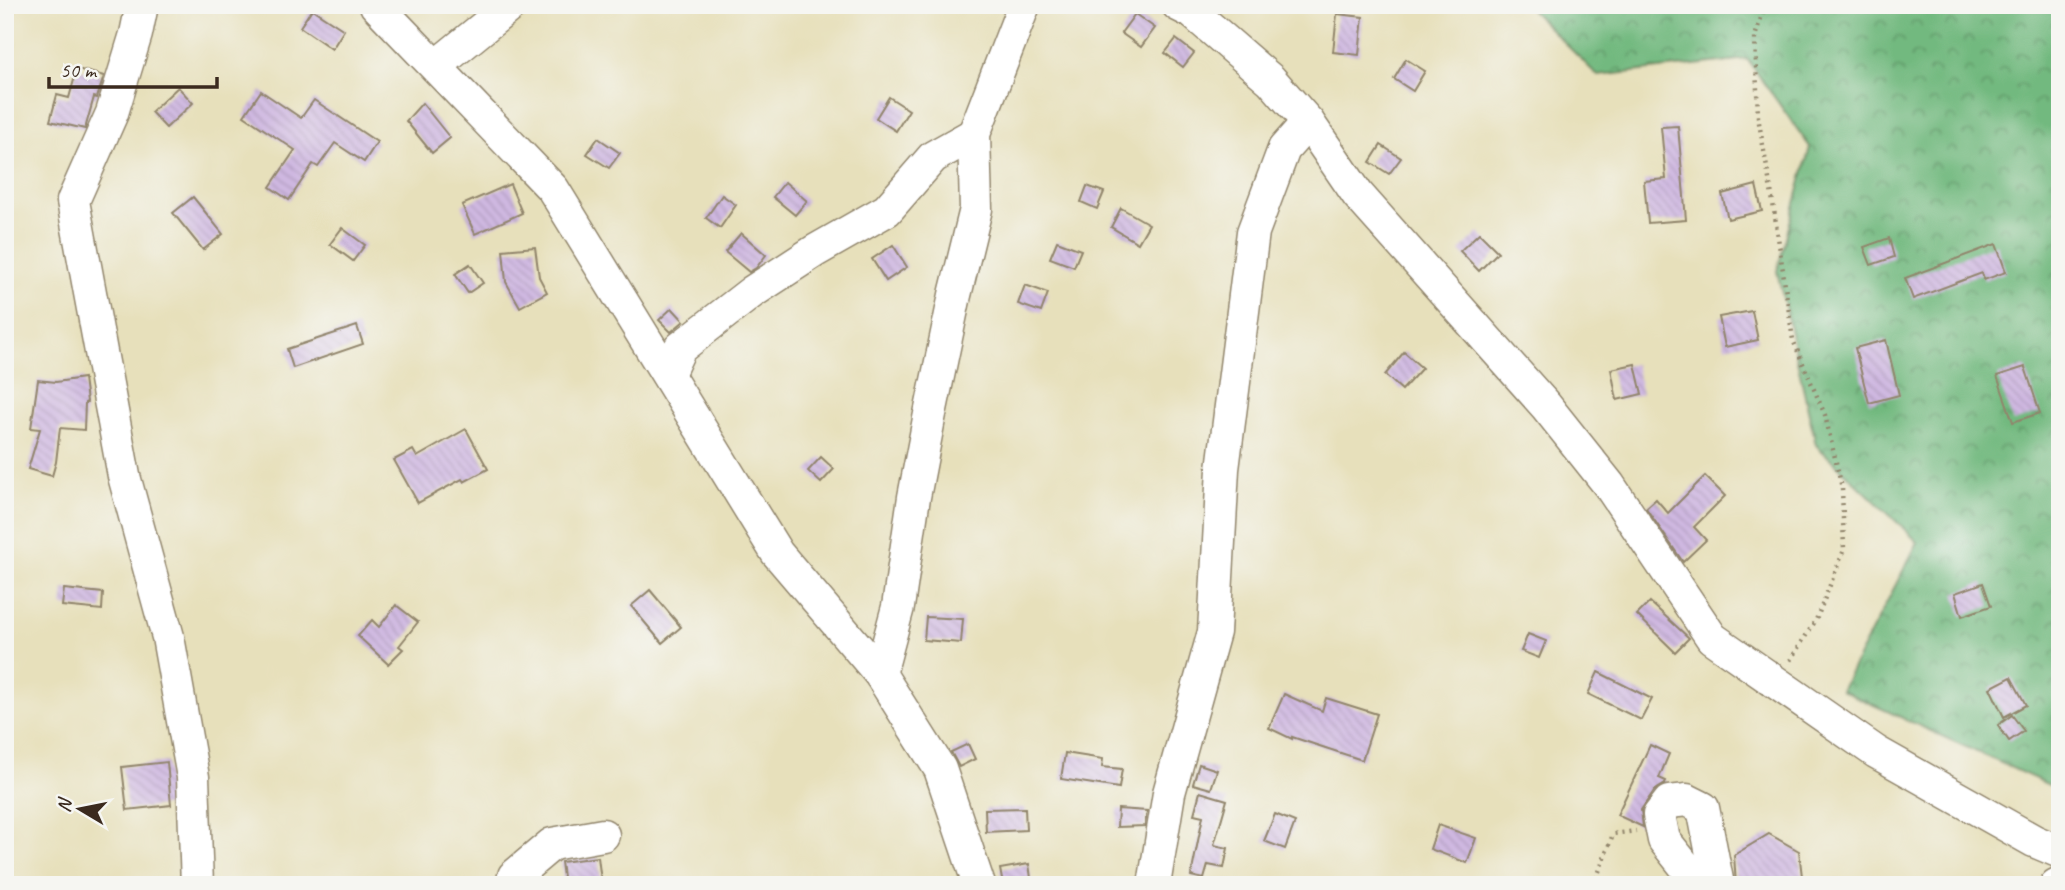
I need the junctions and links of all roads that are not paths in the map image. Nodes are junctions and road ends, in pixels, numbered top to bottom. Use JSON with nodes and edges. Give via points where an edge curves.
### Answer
{"nodes":[{"id":1,"x":142,"y":5,"type":"edge"},
{"id":2,"x":376,"y":5,"type":"edge"},
{"id":3,"x":511,"y":5,"type":"edge"},
{"id":4,"x":1024,"y":5,"type":"edge"},
{"id":5,"x":1178,"y":5,"type":"edge"},
{"id":6,"x":436,"y":66,"type":"junction"},
{"id":7,"x":1308,"y":122,"type":"junction"},
{"id":8,"x":974,"y":134,"type":"junction"},
{"id":9,"x":668,"y":374,"type":"junction"},
{"id":10,"x":880,"y":674,"type":"junction"},
{"id":11,"x":603,"y":835,"type":"dead end"},
{"id":12,"x":2060,"y":852,"type":"edge"},
{"id":13,"x":197,"y":885,"type":"edge"},
{"id":14,"x":512,"y":885,"type":"edge"},
{"id":15,"x":979,"y":885,"type":"edge"},
{"id":16,"x":1154,"y":885,"type":"edge"},
{"id":17,"x":1700,"y":885,"type":"edge"},
{"id":18,"x":1718,"y":885,"type":"edge"}],
"edges":[{"from":1,"to":13,"type":"street","via":[[112,113],[73,201],[124,476],[170,649],[193,777]]},
{"from":2,"to":6,"type":"street"},
{"from":3,"to":6,"type":"street"},
{"from":4,"to":8,"type":"street"},
{"from":5,"to":7,"type":"street","via":[[1271,80]]},
{"from":6,"to":9,"type":"street","via":[[554,189]]},
{"from":7,"to":12,"type":"street","via":[[1358,195],[1546,406],[1609,485],[1712,638],[1876,752]]},
{"from":7,"to":16,"type":"street","via":[[1284,149],[1253,232],[1223,470],[1214,632],[1169,793]]},
{"from":8,"to":9,"type":"street","via":[[933,157],[887,210],[752,292],[690,340],[680,348]]},
{"from":8,"to":10,"type":"street","via":[[976,209],[914,498],[898,607]]},
{"from":9,"to":10,"type":"street","via":[[777,553]]},
{"from":10,"to":15,"type":"street","via":[[940,769]]},
{"from":11,"to":14,"type":"street","via":[[552,844],[514,876]]},
{"from":17,"to":18,"type":"street","via":[[1664,840],[1659,815],[1670,802],[1687,800],[1703,808]]}]}
